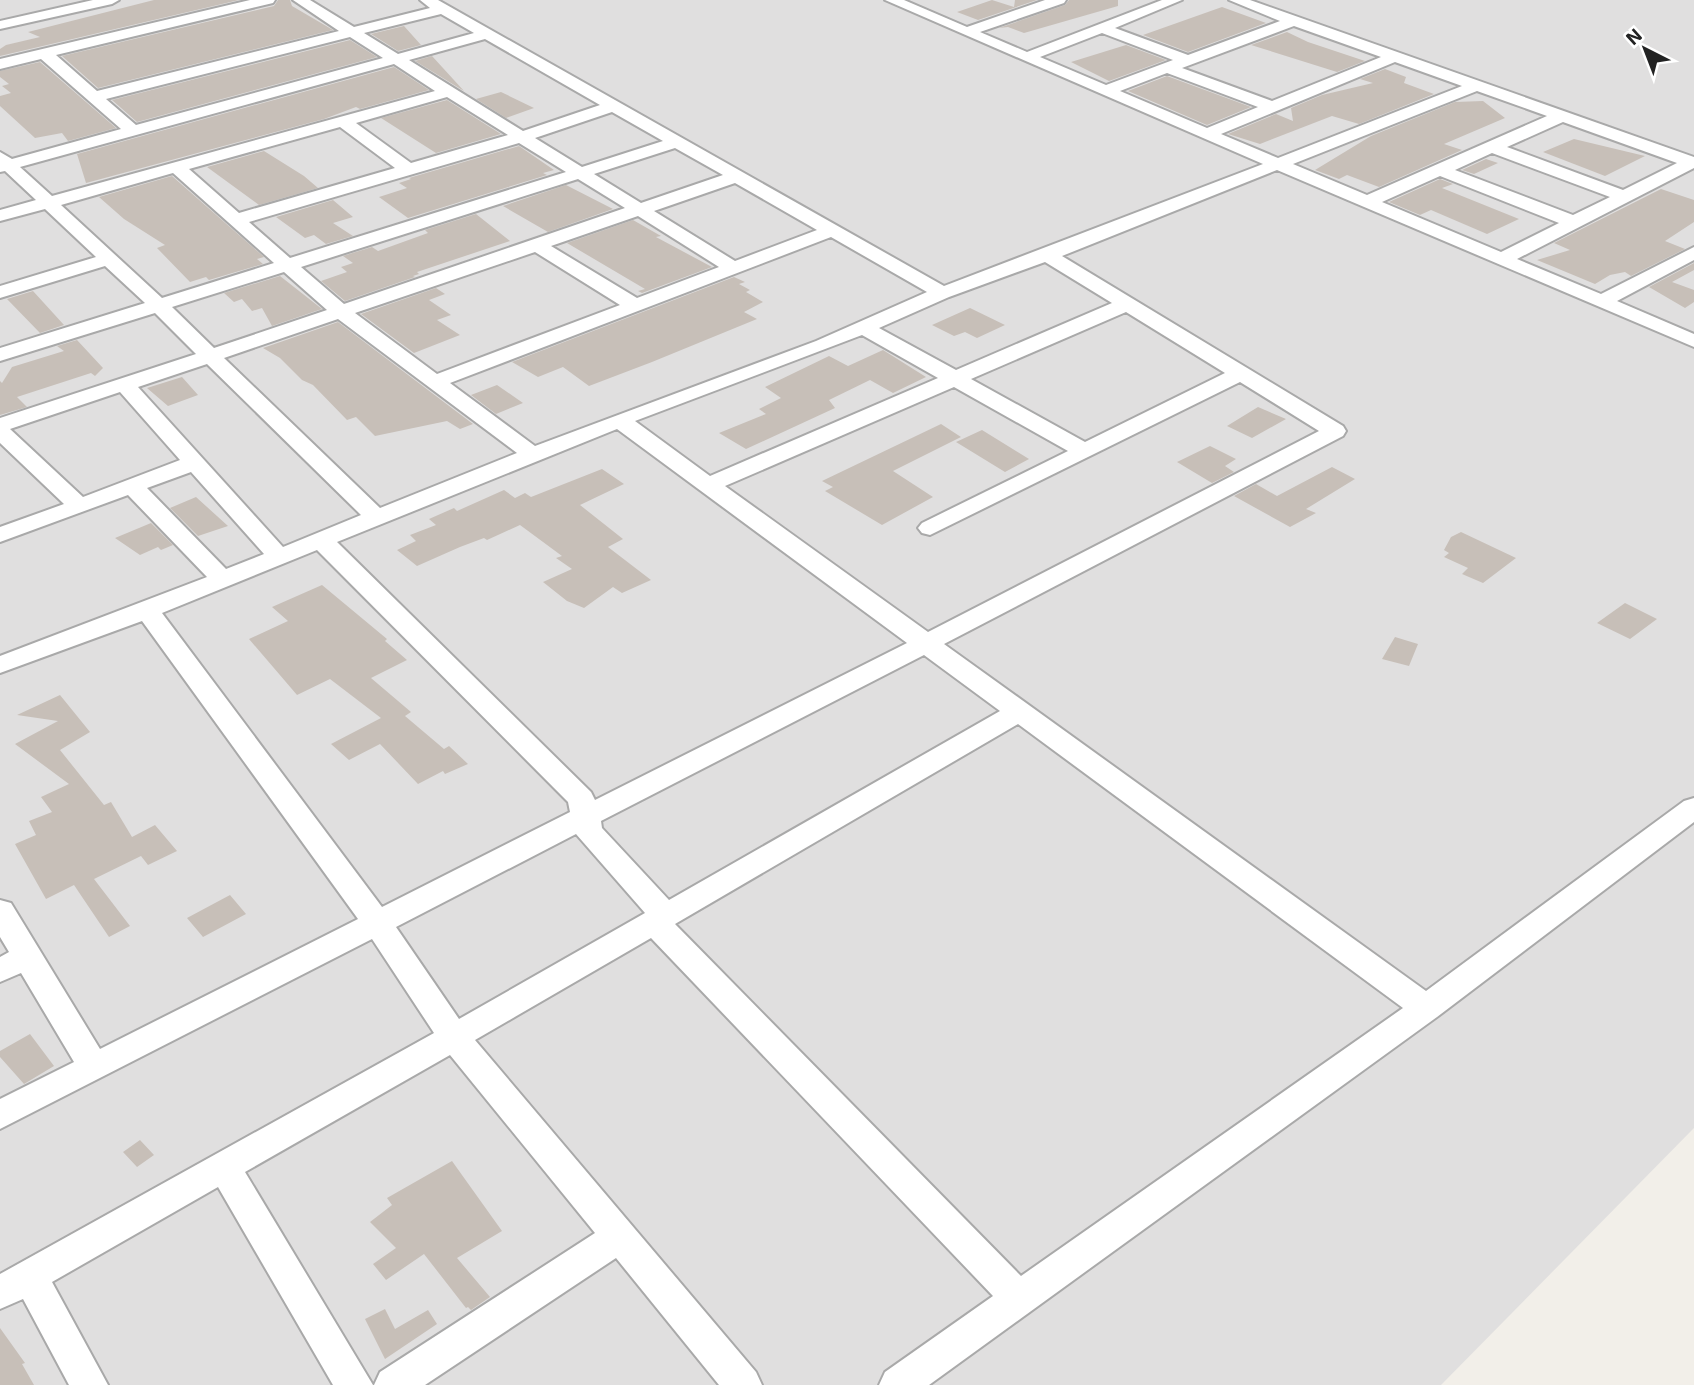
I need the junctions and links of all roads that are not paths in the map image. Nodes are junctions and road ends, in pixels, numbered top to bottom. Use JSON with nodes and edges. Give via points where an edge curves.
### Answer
{"nodes":[{"id":1,"x":112,"y":0,"type":"edge"},
{"id":2,"x":268,"y":0,"type":"edge"},
{"id":3,"x":300,"y":0,"type":"edge"},
{"id":4,"x":427,"y":0,"type":"edge"},
{"id":5,"x":892,"y":0,"type":"edge"},
{"id":6,"x":1175,"y":0,"type":"edge"},
{"id":7,"x":1236,"y":0,"type":"edge"},
{"id":8,"x":1046,"y":2,"type":"edge"},
{"id":9,"x":443,"y":9,"type":"junction"},
{"id":10,"x":1293,"y":21,"type":"junction"},
{"id":11,"x":1,"y":24,"type":"edge"},
{"id":12,"x":1101,"y":28,"type":"junction"},
{"id":13,"x":352,"y":30,"type":"junction"},
{"id":14,"x":966,"y":32,"type":"junction"},
{"id":15,"x":488,"y":34,"type":"junction"},
{"id":16,"x":45,"y":54,"type":"junction"},
{"id":17,"x":1027,"y":57,"type":"junction"},
{"id":18,"x":1393,"y":57,"type":"junction"},
{"id":19,"x":397,"y":59,"type":"junction"},
{"id":20,"x":1187,"y":60,"type":"junction"},
{"id":21,"x":0,"y":64,"type":"edge"},
{"id":22,"x":1168,"y":68,"type":"junction"},
{"id":23,"x":1475,"y":86,"type":"junction"},
{"id":24,"x":1105,"y":91,"type":"junction"},
{"id":25,"x":448,"y":92,"type":"junction"},
{"id":26,"x":94,"y":97,"type":"junction"},
{"id":27,"x":614,"y":106,"type":"junction"},
{"id":28,"x":1272,"y":107,"type":"junction"},
{"id":29,"x":1562,"y":116,"type":"junction"},
{"id":30,"x":343,"y":121,"type":"junction"},
{"id":31,"x":134,"y":132,"type":"junction"},
{"id":32,"x":1207,"y":134,"type":"junction"},
{"id":33,"x":520,"y":137,"type":"junction"},
{"id":34,"x":678,"y":142,"type":"junction"},
{"id":35,"x":1492,"y":147,"type":"junction"},
{"id":36,"x":1692,"y":162,"type":"edge"},
{"id":37,"x":3,"y":163,"type":"edge"},
{"id":38,"x":1278,"y":164,"type":"junction"},
{"id":39,"x":176,"y":167,"type":"junction"},
{"id":40,"x":409,"y":170,"type":"junction"},
{"id":41,"x":1440,"y":170,"type":"junction"},
{"id":42,"x":579,"y":172,"type":"junction"},
{"id":43,"x":738,"y":176,"type":"junction"},
{"id":44,"x":1624,"y":196,"type":"junction"},
{"id":45,"x":1367,"y":202,"type":"junction"},
{"id":46,"x":50,"y":203,"type":"junction"},
{"id":47,"x":638,"y":211,"type":"junction"},
{"id":48,"x":0,"y":216,"type":"edge"},
{"id":49,"x":236,"y":220,"type":"junction"},
{"id":50,"x":1574,"y":222,"type":"junction"},
{"id":51,"x":833,"y":230,"type":"junction"},
{"id":52,"x":537,"y":245,"type":"junction"},
{"id":53,"x":1694,"y":253,"type":"edge"},
{"id":54,"x":1047,"y":255,"type":"junction"},
{"id":55,"x":109,"y":259,"type":"junction"},
{"id":56,"x":1502,"y":259,"type":"junction"},
{"id":57,"x":288,"y":266,"type":"junction"},
{"id":58,"x":734,"y":268,"type":"junction"},
{"id":59,"x":0,"y":292,"type":"edge"},
{"id":60,"x":942,"y":293,"type":"junction"},
{"id":61,"x":1601,"y":302,"type":"junction"},
{"id":62,"x":1125,"y":305,"type":"junction"},
{"id":63,"x":636,"y":306,"type":"junction"},
{"id":64,"x":160,"y":307,"type":"junction"},
{"id":65,"x":341,"y":312,"type":"junction"},
{"id":66,"x":864,"y":328,"type":"junction"},
{"id":67,"x":0,"y":331,"type":"edge"},
{"id":68,"x":1694,"y":341,"type":"edge"},
{"id":69,"x":9,"y":352,"type":"edge"},
{"id":70,"x":210,"y":356,"type":"junction"},
{"id":71,"x":1239,"y":374,"type":"junction"},
{"id":72,"x":953,"y":377,"type":"junction"},
{"id":73,"x":435,"y":382,"type":"junction"},
{"id":74,"x":124,"y":384,"type":"junction"},
{"id":75,"x":619,"y":420,"type":"junction"},
{"id":76,"x":0,"y":425,"type":"edge"},
{"id":77,"x":0,"y":431,"type":"edge"},
{"id":78,"x":1085,"y":451,"type":"junction"},
{"id":79,"x":532,"y":454,"type":"junction"},
{"id":80,"x":193,"y":463,"type":"junction"},
{"id":81,"x":131,"y":485,"type":"junction"},
{"id":82,"x":708,"y":485,"type":"junction"},
{"id":83,"x":80,"y":506,"type":"junction"},
{"id":84,"x":376,"y":517,"type":"junction"},
{"id":85,"x":930,"y":528,"type":"dead end"},
{"id":86,"x":0,"y":535,"type":"edge"},
{"id":87,"x":320,"y":539,"type":"junction"},
{"id":88,"x":278,"y":555,"type":"junction"},
{"id":89,"x":222,"y":579,"type":"junction"},
{"id":90,"x":147,"y":610,"type":"junction"},
{"id":91,"x":926,"y":643,"type":"junction"},
{"id":92,"x":3,"y":660,"type":"edge"},
{"id":93,"x":1020,"y":711,"type":"junction"},
{"id":94,"x":1694,"y":808,"type":"edge"},
{"id":95,"x":583,"y":817,"type":"junction"},
{"id":96,"x":0,"y":911,"type":"edge"},
{"id":97,"x":660,"y":919,"type":"junction"},
{"id":98,"x":376,"y":922,"type":"junction"},
{"id":99,"x":14,"y":964,"type":"edge"},
{"id":100,"x":1426,"y":1008,"type":"junction"},
{"id":101,"x":454,"y":1038,"type":"junction"},
{"id":102,"x":94,"y":1068,"type":"junction"},
{"id":103,"x":0,"y":1115,"type":"edge"},
{"id":104,"x":224,"y":1167,"type":"junction"},
{"id":105,"x":620,"y":1236,"type":"junction"},
{"id":106,"x":15,"y":1285,"type":"edge"},
{"id":107,"x":1019,"y":1298,"type":"junction"},
{"id":108,"x":89,"y":1385,"type":"edge"},
{"id":109,"x":354,"y":1385,"type":"edge"},
{"id":110,"x":393,"y":1385,"type":"edge"},
{"id":111,"x":743,"y":1385,"type":"edge"},
{"id":112,"x":898,"y":1385,"type":"edge"}],
"edges":[{"from":1,"to":11,"type":"street"},
{"from":2,"to":16,"type":"street"},
{"from":3,"to":13,"type":"street"},
{"from":4,"to":9,"type":"street"},
{"from":5,"to":14,"type":"street"},
{"from":6,"to":12,"type":"street"},
{"from":7,"to":10,"type":"street"},
{"from":8,"to":14,"type":"street"},
{"from":9,"to":13,"type":"street"},
{"from":9,"to":15,"type":"street"},
{"from":10,"to":18,"type":"street"},
{"from":10,"to":20,"type":"street"},
{"from":12,"to":17,"type":"street"},
{"from":12,"to":20,"type":"street"},
{"from":13,"to":19,"type":"street"},
{"from":13,"to":26,"type":"street"},
{"from":14,"to":17,"type":"street"},
{"from":15,"to":19,"type":"street"},
{"from":15,"to":27,"type":"street"},
{"from":16,"to":21,"type":"street"},
{"from":16,"to":26,"type":"street"},
{"from":17,"to":24,"type":"street"},
{"from":18,"to":23,"type":"street"},
{"from":18,"to":28,"type":"street"},
{"from":19,"to":25,"type":"street"},
{"from":19,"to":31,"type":"street"},
{"from":20,"to":22,"type":"street"},
{"from":22,"to":24,"type":"street"},
{"from":22,"to":28,"type":"street"},
{"from":23,"to":29,"type":"street"},
{"from":23,"to":38,"type":"street"},
{"from":24,"to":32,"type":"street"},
{"from":25,"to":30,"type":"street"},
{"from":25,"to":33,"type":"street"},
{"from":26,"to":31,"type":"street"},
{"from":27,"to":33,"type":"street"},
{"from":27,"to":34,"type":"street"},
{"from":28,"to":32,"type":"street"},
{"from":29,"to":35,"type":"street"},
{"from":29,"to":36,"type":"street"},
{"from":30,"to":39,"type":"street"},
{"from":30,"to":40,"type":"street"},
{"from":31,"to":37,"type":"street"},
{"from":32,"to":38,"type":"street"},
{"from":33,"to":40,"type":"street"},
{"from":33,"to":42,"type":"street"},
{"from":34,"to":42,"type":"street"},
{"from":34,"to":43,"type":"street"},
{"from":35,"to":41,"type":"street"},
{"from":35,"to":44,"type":"street"},
{"from":36,"to":44,"type":"street"},
{"from":37,"to":46,"type":"street"},
{"from":38,"to":45,"type":"street"},
{"from":38,"to":54,"type":"street"},
{"from":39,"to":46,"type":"street"},
{"from":39,"to":49,"type":"street"},
{"from":40,"to":49,"type":"street"},
{"from":41,"to":45,"type":"street"},
{"from":41,"to":50,"type":"street"},
{"from":42,"to":47,"type":"street"},
{"from":42,"to":57,"type":"street"},
{"from":43,"to":47,"type":"street"},
{"from":43,"to":51,"type":"street"},
{"from":44,"to":50,"type":"street"},
{"from":45,"to":56,"type":"street"},
{"from":46,"to":48,"type":"street"},
{"from":46,"to":55,"type":"street"},
{"from":47,"to":52,"type":"street"},
{"from":47,"to":58,"type":"street"},
{"from":49,"to":57,"type":"street"},
{"from":50,"to":56,"type":"street"},
{"from":51,"to":58,"type":"street"},
{"from":51,"to":60,"type":"street"},
{"from":52,"to":63,"type":"street"},
{"from":52,"to":65,"type":"street"},
{"from":53,"to":61,"type":"street"},
{"from":54,"to":60,"type":"street"},
{"from":54,"to":62,"type":"street"},
{"from":55,"to":59,"type":"street"},
{"from":55,"to":64,"type":"street"},
{"from":56,"to":61,"type":"street"},
{"from":57,"to":64,"type":"street"},
{"from":57,"to":65,"type":"street"},
{"from":58,"to":63,"type":"street"},
{"from":60,"to":66,"type":"street"},
{"from":61,"to":68,"type":"street"},
{"from":62,"to":71,"type":"street"},
{"from":62,"to":72,"type":"street"},
{"from":63,"to":73,"type":"street"},
{"from":64,"to":69,"type":"street"},
{"from":64,"to":70,"type":"street"},
{"from":65,"to":70,"type":"street"},
{"from":65,"to":73,"type":"street"},
{"from":66,"to":72,"type":"street"},
{"from":66,"to":75,"type":"street"},
{"from":67,"to":69,"type":"street"},
{"from":70,"to":74,"type":"street"},
{"from":70,"to":84,"type":"street"},
{"from":71,"to":78,"type":"street"},
{"from":71,"to":91,"type":"street","via":[[1335,431]]},
{"from":72,"to":78,"type":"street"},
{"from":72,"to":82,"type":"street"},
{"from":73,"to":79,"type":"street"},
{"from":74,"to":76,"type":"street"},
{"from":74,"to":80,"type":"street"},
{"from":75,"to":79,"type":"street"},
{"from":75,"to":82,"type":"street"},
{"from":77,"to":83,"type":"street"},
{"from":78,"to":85,"type":"street"},
{"from":79,"to":84,"type":"street"},
{"from":80,"to":81,"type":"street"},
{"from":80,"to":88,"type":"street"},
{"from":81,"to":83,"type":"street"},
{"from":81,"to":89,"type":"street"},
{"from":82,"to":91,"type":"street"},
{"from":83,"to":86,"type":"street"},
{"from":84,"to":87,"type":"street"},
{"from":87,"to":88,"type":"street"},
{"from":87,"to":95,"type":"street","via":[[581,799]]},
{"from":88,"to":89,"type":"street"},
{"from":89,"to":90,"type":"street"},
{"from":90,"to":92,"type":"street"},
{"from":90,"to":98,"type":"street"},
{"from":91,"to":93,"type":"street"},
{"from":91,"to":95,"type":"street"},
{"from":93,"to":97,"type":"street"},
{"from":93,"to":100,"type":"street"},
{"from":94,"to":100,"type":"street"},
{"from":95,"to":97,"type":"street","via":[[589,832]]},
{"from":95,"to":98,"type":"street"},
{"from":96,"to":99,"type":"street"},
{"from":97,"to":101,"type":"street"},
{"from":97,"to":107,"type":"street"},
{"from":98,"to":101,"type":"street"},
{"from":98,"to":102,"type":"street"},
{"from":99,"to":102,"type":"street"},
{"from":100,"to":107,"type":"street"},
{"from":101,"to":104,"type":"street"},
{"from":101,"to":105,"type":"street"},
{"from":102,"to":103,"type":"street"},
{"from":104,"to":106,"type":"street"},
{"from":104,"to":109,"type":"street"},
{"from":105,"to":110,"type":"street"},
{"from":105,"to":111,"type":"street"},
{"from":106,"to":108,"type":"street"},
{"from":107,"to":112,"type":"street"}]}
